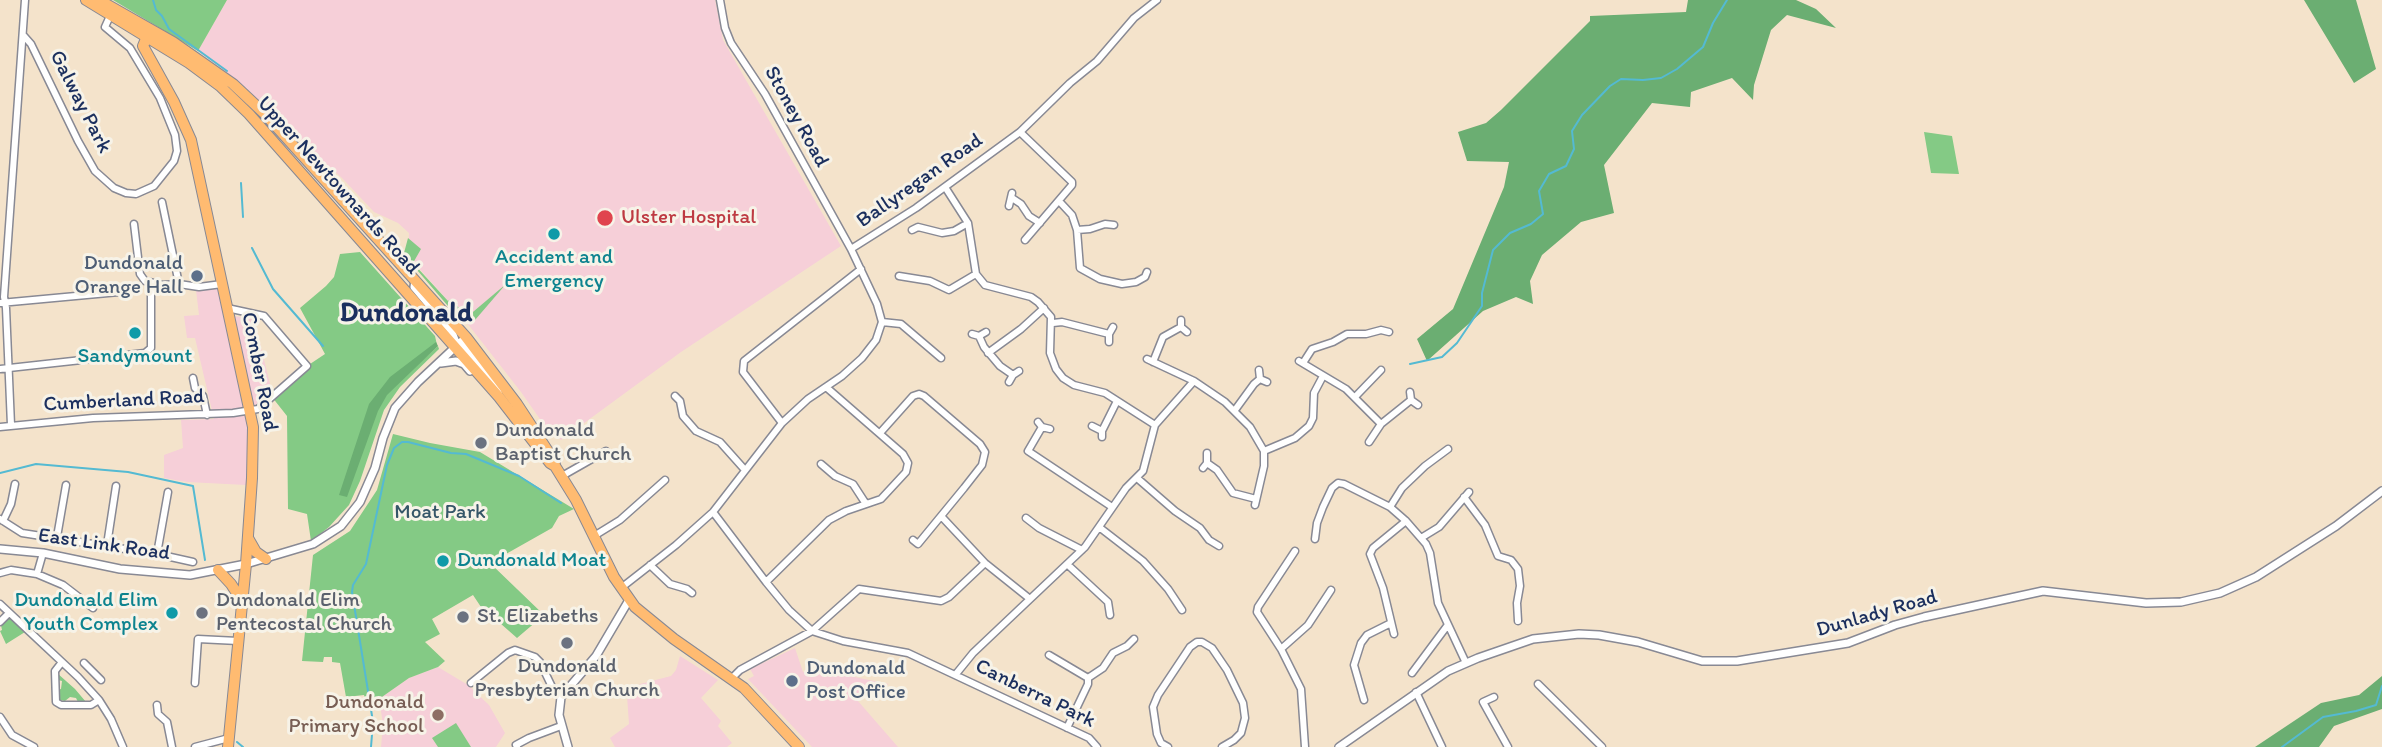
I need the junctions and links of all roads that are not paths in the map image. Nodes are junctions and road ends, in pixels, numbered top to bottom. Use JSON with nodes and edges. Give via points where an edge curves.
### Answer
{"nodes":[{"id":1,"x":25,"y":0,"type":"edge"},
{"id":2,"x":86,"y":0,"type":"edge"},
{"id":3,"x":99,"y":0,"type":"edge"},
{"id":4,"x":720,"y":0,"type":"edge"},
{"id":5,"x":1157,"y":0,"type":"edge"},
{"id":6,"x":110,"y":16,"type":"junction"},
{"id":7,"x":130,"y":27,"type":"junction"},
{"id":8,"x":148,"y":32,"type":"junction"},
{"id":9,"x":23,"y":35,"type":"junction"},
{"id":10,"x":166,"y":48,"type":"junction"},
{"id":11,"x":152,"y":60,"type":"junction"},
{"id":12,"x":1020,"y":132,"type":"junction"},
{"id":13,"x":944,"y":187,"type":"junction"},
{"id":14,"x":1011,"y":199,"type":"dead end"},
{"id":15,"x":1059,"y":201,"type":"junction"},
{"id":16,"x":162,"y":202,"type":"dead end"},
{"id":17,"x":1105,"y":215,"type":"dead end"},
{"id":18,"x":968,"y":223,"type":"junction"},
{"id":19,"x":1040,"y":223,"type":"junction"},
{"id":20,"x":134,"y":224,"type":"dead end"},
{"id":21,"x":1105,"y":224,"type":"junction"},
{"id":22,"x":1114,"y":225,"type":"dead end"},
{"id":23,"x":917,"y":226,"type":"dead end"},
{"id":24,"x":1077,"y":230,"type":"junction"},
{"id":25,"x":1026,"y":240,"type":"dead end"},
{"id":26,"x":851,"y":249,"type":"junction"},
{"id":27,"x":861,"y":270,"type":"junction"},
{"id":28,"x":976,"y":274,"type":"junction"},
{"id":29,"x":899,"y":276,"type":"dead end"},
{"id":30,"x":907,"y":278,"type":"junction"},
{"id":31,"x":151,"y":283,"type":"junction"},
{"id":32,"x":179,"y":284,"type":"junction"},
{"id":33,"x":222,"y":284,"type":"junction"},
{"id":34,"x":1150,"y":285,"type":"dead end"},
{"id":35,"x":906,"y":287,"type":"dead end"},
{"id":36,"x":119,"y":292,"type":"dead end"},
{"id":37,"x":3,"y":302,"type":"edge"},
{"id":38,"x":227,"y":308,"type":"junction"},
{"id":39,"x":1044,"y":308,"type":"junction"},
{"id":40,"x":882,"y":322,"type":"junction"},
{"id":41,"x":1053,"y":323,"type":"junction"},
{"id":42,"x":1183,"y":326,"type":"dead end"},
{"id":43,"x":1113,"y":327,"type":"dead end"},
{"id":44,"x":1384,"y":328,"type":"dead end"},
{"id":45,"x":979,"y":334,"type":"dead end"},
{"id":46,"x":460,"y":343,"type":"junction"},
{"id":47,"x":945,"y":348,"type":"dead end"},
{"id":48,"x":988,"y":353,"type":"junction"},
{"id":49,"x":439,"y":363,"type":"junction"},
{"id":50,"x":9,"y":368,"type":"junction"},
{"id":51,"x":0,"y":369,"type":"edge"},
{"id":52,"x":1259,"y":370,"type":"dead end"},
{"id":53,"x":1381,"y":370,"type":"dead end"},
{"id":54,"x":1323,"y":376,"type":"junction"},
{"id":55,"x":193,"y":378,"type":"dead end"},
{"id":56,"x":1194,"y":381,"type":"junction"},
{"id":57,"x":1009,"y":382,"type":"dead end"},
{"id":58,"x":826,"y":387,"type":"junction"},
{"id":59,"x":495,"y":393,"type":"junction"},
{"id":60,"x":676,"y":396,"type":"dead end"},
{"id":61,"x":1355,"y":397,"type":"junction"},
{"id":62,"x":1118,"y":401,"type":"junction"},
{"id":63,"x":1418,"y":405,"type":"dead end"},
{"id":64,"x":1235,"y":410,"type":"junction"},
{"id":65,"x":250,"y":411,"type":"junction"},
{"id":66,"x":207,"y":415,"type":"junction"},
{"id":67,"x":782,"y":423,"type":"junction"},
{"id":68,"x":1381,"y":424,"type":"junction"},
{"id":69,"x":11,"y":425,"type":"junction"},
{"id":70,"x":1155,"y":425,"type":"junction"},
{"id":71,"x":1043,"y":426,"type":"dead end"},
{"id":72,"x":1092,"y":426,"type":"dead end"},
{"id":73,"x":0,"y":427,"type":"edge"},
{"id":74,"x":880,"y":433,"type":"junction"},
{"id":75,"x":1368,"y":442,"type":"dead end"},
{"id":76,"x":1439,"y":443,"type":"dead end"},
{"id":77,"x":608,"y":451,"type":"dead end"},
{"id":78,"x":1264,"y":451,"type":"junction"},
{"id":79,"x":1207,"y":453,"type":"dead end"},
{"id":80,"x":821,"y":464,"type":"dead end"},
{"id":81,"x":555,"y":466,"type":"junction"},
{"id":82,"x":745,"y":470,"type":"junction"},
{"id":83,"x":562,"y":476,"type":"junction"},
{"id":84,"x":1137,"y":478,"type":"junction"},
{"id":85,"x":665,"y":480,"type":"dead end"},
{"id":86,"x":15,"y":484,"type":"dead end"},
{"id":87,"x":66,"y":485,"type":"dead end"},
{"id":88,"x":116,"y":486,"type":"dead end"},
{"id":89,"x":2382,"y":491,"type":"edge"},
{"id":90,"x":168,"y":492,"type":"dead end"},
{"id":91,"x":866,"y":504,"type":"junction"},
{"id":92,"x":1112,"y":507,"type":"junction"},
{"id":93,"x":1390,"y":507,"type":"junction"},
{"id":94,"x":713,"y":512,"type":"junction"},
{"id":95,"x":940,"y":516,"type":"junction"},
{"id":96,"x":1026,"y":518,"type":"dead end"},
{"id":97,"x":2,"y":520,"type":"edge"},
{"id":98,"x":1406,"y":521,"type":"junction"},
{"id":99,"x":1099,"y":527,"type":"junction"},
{"id":100,"x":594,"y":536,"type":"junction"},
{"id":101,"x":58,"y":537,"type":"junction"},
{"id":102,"x":247,"y":537,"type":"junction"},
{"id":103,"x":1422,"y":538,"type":"junction"},
{"id":104,"x":1315,"y":539,"type":"dead end"},
{"id":105,"x":913,"y":540,"type":"dead end"},
{"id":106,"x":107,"y":545,"type":"junction"},
{"id":107,"x":1220,"y":547,"type":"dead end"},
{"id":108,"x":0,"y":549,"type":"edge"},
{"id":109,"x":1506,"y":549,"type":"dead end"},
{"id":110,"x":1082,"y":550,"type":"junction"},
{"id":111,"x":1496,"y":552,"type":"junction"},
{"id":112,"x":43,"y":553,"type":"junction"},
{"id":113,"x":157,"y":554,"type":"junction"},
{"id":114,"x":266,"y":559,"type":"junction"},
{"id":115,"x":193,"y":562,"type":"dead end"},
{"id":116,"x":246,"y":564,"type":"junction"},
{"id":117,"x":985,"y":564,"type":"junction"},
{"id":118,"x":1299,"y":564,"type":"dead end"},
{"id":119,"x":650,"y":565,"type":"junction"},
{"id":120,"x":1068,"y":565,"type":"junction"},
{"id":121,"x":218,"y":570,"type":"junction"},
{"id":122,"x":0,"y":573,"type":"edge"},
{"id":123,"x":37,"y":573,"type":"junction"},
{"id":124,"x":766,"y":582,"type":"junction"},
{"id":125,"x":621,"y":588,"type":"junction"},
{"id":126,"x":692,"y":593,"type":"dead end"},
{"id":127,"x":1030,"y":599,"type":"junction"},
{"id":128,"x":629,"y":600,"type":"junction"},
{"id":129,"x":242,"y":601,"type":"junction"},
{"id":130,"x":1335,"y":601,"type":"dead end"},
{"id":131,"x":0,"y":604,"type":"edge"},
{"id":132,"x":93,"y":608,"type":"dead end"},
{"id":133,"x":1182,"y":610,"type":"dead end"},
{"id":134,"x":9,"y":613,"type":"junction"},
{"id":135,"x":1110,"y":615,"type":"dead end"},
{"id":136,"x":1520,"y":616,"type":"dead end"},
{"id":137,"x":0,"y":622,"type":"edge"},
{"id":138,"x":1391,"y":623,"type":"junction"},
{"id":139,"x":1447,"y":625,"type":"junction"},
{"id":140,"x":812,"y":631,"type":"junction"},
{"id":141,"x":1394,"y":635,"type":"dead end"},
{"id":142,"x":1134,"y":639,"type":"dead end"},
{"id":143,"x":238,"y":641,"type":"junction"},
{"id":144,"x":1281,"y":649,"type":"junction"},
{"id":145,"x":1047,"y":654,"type":"dead end"},
{"id":146,"x":62,"y":662,"type":"junction"},
{"id":147,"x":84,"y":663,"type":"dead end"},
{"id":148,"x":1466,"y":663,"type":"junction"},
{"id":149,"x":91,"y":670,"type":"junction"},
{"id":150,"x":1412,"y":673,"type":"dead end"},
{"id":151,"x":956,"y":674,"type":"junction"},
{"id":152,"x":732,"y":678,"type":"junction"},
{"id":153,"x":1088,"y":678,"type":"junction"},
{"id":154,"x":101,"y":680,"type":"dead end"},
{"id":155,"x":82,"y":681,"type":"junction"},
{"id":156,"x":195,"y":683,"type":"dead end"},
{"id":157,"x":471,"y":683,"type":"dead end"},
{"id":158,"x":1538,"y":684,"type":"dead end"},
{"id":159,"x":1416,"y":692,"type":"junction"},
{"id":160,"x":561,"y":697,"type":"junction"},
{"id":161,"x":1494,"y":697,"type":"dead end"},
{"id":162,"x":99,"y":700,"type":"junction"},
{"id":163,"x":1364,"y":700,"type":"dead end"},
{"id":164,"x":157,"y":705,"type":"dead end"},
{"id":165,"x":0,"y":717,"type":"edge"},
{"id":166,"x":561,"y":726,"type":"junction"},
{"id":167,"x":1066,"y":728,"type":"junction"},
{"id":168,"x":229,"y":743,"type":"edge"},
{"id":169,"x":1159,"y":745,"type":"edge"},
{"id":170,"x":34,"y":747,"type":"edge"},
{"id":171,"x":123,"y":747,"type":"edge"},
{"id":172,"x":172,"y":747,"type":"edge"},
{"id":173,"x":195,"y":747,"type":"edge"},
{"id":174,"x":517,"y":747,"type":"edge"},
{"id":175,"x":568,"y":747,"type":"edge"},
{"id":176,"x":799,"y":747,"type":"edge"},
{"id":177,"x":1097,"y":747,"type":"edge"},
{"id":178,"x":1168,"y":747,"type":"edge"},
{"id":179,"x":1222,"y":747,"type":"edge"},
{"id":180,"x":1305,"y":747,"type":"edge"},
{"id":181,"x":1339,"y":747,"type":"edge"},
{"id":182,"x":1442,"y":747,"type":"edge"},
{"id":183,"x":1508,"y":747,"type":"edge"},
{"id":184,"x":1602,"y":747,"type":"edge"}],
"edges":[{"from":1,"to":9,"type":"street"},
{"from":2,"to":6,"type":"highway","name":"Upper Newtownards Road"},
{"from":3,"to":8,"type":"highway","name":"Upper Newtownards Road"},
{"from":4,"to":26,"type":"street","name":"Stoney Road","via":[[731,43],[765,94]]},
{"from":5,"to":12,"type":"street","name":"Ballyregan Road","via":[[1133,18],[1097,61]]},
{"from":6,"to":7,"type":"highway","name":"Upper Newtownards Road"},
{"from":6,"to":9,"type":"street","name":"Galway Park","via":[[106,27],[130,48],[160,98],[176,143],[174,161],[164,176],[155,186],[136,194],[114,188],[95,171],[32,44]]},
{"from":7,"to":8,"type":"highway","name":"Upper Newtownards Road"},
{"from":7,"to":11,"type":"highway","name":"Comber Road"},
{"from":8,"to":10,"type":"highway","name":"Upper Newtownards Road"},
{"from":8,"to":11,"type":"highway","name":"Comber Road","via":[[144,46]]},
{"from":8,"to":46,"type":"highway","name":"Upper Newtownards Road","via":[[233,84],[264,113],[415,280]]},
{"from":9,"to":37,"type":"street"},
{"from":10,"to":11,"type":"highway","via":[[156,50]]},
{"from":10,"to":46,"type":"highway","name":"Upper Newtownards Road","via":[[250,114]]},
{"from":11,"to":33,"type":"highway","name":"Comber Road","via":[[191,140]]},
{"from":12,"to":13,"type":"street","name":"Ballyregan Road"},
{"from":12,"to":15,"type":"street","via":[[1072,182]]},
{"from":13,"to":18,"type":"street"},
{"from":13,"to":26,"type":"street","name":"Ballyregan Road"},
{"from":14,"to":19,"type":"street"},
{"from":15,"to":19,"type":"street"},
{"from":15,"to":24,"type":"street","via":[[1072,215]]},
{"from":16,"to":32,"type":"street"},
{"from":17,"to":21,"type":"street"},
{"from":18,"to":23,"type":"street","via":[[942,233]]},
{"from":18,"to":28,"type":"street"},
{"from":19,"to":25,"type":"street"},
{"from":20,"to":31,"type":"street","via":[[140,274]]},
{"from":21,"to":22,"type":"street"},
{"from":21,"to":24,"type":"street"},
{"from":24,"to":34,"type":"street","via":[[1080,268],[1122,284],[1146,275]]},
{"from":26,"to":27,"type":"street","name":"Ballyregan Road"},
{"from":27,"to":40,"type":"street","name":"Ballyregan Road"},
{"from":27,"to":67,"type":"street","via":[[744,361],[743,372]]},
{"from":28,"to":30,"type":"street","via":[[949,289]]},
{"from":28,"to":39,"type":"street","via":[[985,285],[1031,297]]},
{"from":29,"to":30,"type":"street"},
{"from":30,"to":35,"type":"street"},
{"from":31,"to":32,"type":"street"},
{"from":31,"to":50,"type":"street","via":[[150,348],[145,353]]},
{"from":32,"to":33,"type":"street"},
{"from":33,"to":38,"type":"highway","name":"Comber Road"},
{"from":36,"to":37,"type":"street"},
{"from":37,"to":50,"type":"street"},
{"from":38,"to":65,"type":"highway","name":"Comber Road"},
{"from":38,"to":65,"type":"street","via":[[264,316],[307,366]]},
{"from":39,"to":41,"type":"street"},
{"from":39,"to":48,"type":"street"},
{"from":40,"to":47,"type":"street","via":[[901,324],[939,356]]},
{"from":40,"to":58,"type":"street","via":[[869,350]]},
{"from":41,"to":43,"type":"street","via":[[1109,338]]},
{"from":41,"to":62,"type":"street","via":[[1051,353],[1063,378]]},
{"from":42,"to":56,"type":"street","via":[[1163,337],[1150,360]]},
{"from":44,"to":54,"type":"street","via":[[1347,334],[1312,349],[1301,362]]},
{"from":45,"to":48,"type":"street"},
{"from":46,"to":49,"type":"street","name":"East Link Road"},
{"from":46,"to":59,"type":"highway","name":"Upper Newtownards Road"},
{"from":46,"to":81,"type":"highway","name":"Upper Newtownards Road","via":[[542,438]]},
{"from":48,"to":57,"type":"street","via":[[1000,366],[1016,373]]},
{"from":49,"to":59,"type":"street","via":[[461,363]]},
{"from":49,"to":114,"type":"street","name":"East Link Road","via":[[395,408],[368,487],[346,520],[313,544]]},
{"from":50,"to":51,"type":"street"},
{"from":50,"to":69,"type":"street"},
{"from":52,"to":64,"type":"street","via":[[1264,380],[1254,384]]},
{"from":53,"to":61,"type":"street"},
{"from":54,"to":61,"type":"street"},
{"from":54,"to":78,"type":"street","via":[[1314,393],[1309,426],[1295,438]]},
{"from":55,"to":66,"type":"street"},
{"from":56,"to":64,"type":"street"},
{"from":56,"to":70,"type":"street"},
{"from":58,"to":67,"type":"street"},
{"from":58,"to":74,"type":"street"},
{"from":59,"to":81,"type":"highway","name":"Upper Newtownards Road"},
{"from":60,"to":82,"type":"street","via":[[683,416],[696,432],[720,442]]},
{"from":61,"to":68,"type":"street"},
{"from":62,"to":70,"type":"street"},
{"from":62,"to":72,"type":"street","via":[[1102,434]]},
{"from":63,"to":68,"type":"street","via":[[1410,396]]},
{"from":64,"to":78,"type":"street"},
{"from":65,"to":66,"type":"street","name":"Cumberland Road"},
{"from":65,"to":102,"type":"highway","name":"Comber Road","via":[[254,447]]},
{"from":66,"to":69,"type":"street","name":"Cumberland Road"},
{"from":67,"to":82,"type":"street"},
{"from":68,"to":75,"type":"street"},
{"from":69,"to":73,"type":"street","name":"Cumberland Road"},
{"from":70,"to":84,"type":"street","via":[[1147,461]]},
{"from":71,"to":92,"type":"street","via":[[1028,452]]},
{"from":74,"to":91,"type":"street","via":[[903,454],[908,467],[884,497]]},
{"from":74,"to":95,"type":"street","via":[[919,394],[982,446],[982,465]]},
{"from":76,"to":93,"type":"street","via":[[1445,450],[1402,488]]},
{"from":77,"to":83,"type":"street"},
{"from":78,"to":79,"type":"street","via":[[1255,502],[1233,493],[1217,470],[1205,465]]},
{"from":80,"to":91,"type":"street","via":[[853,484]]},
{"from":81,"to":83,"type":"highway","name":"Upper Newtownards Road"},
{"from":82,"to":94,"type":"street"},
{"from":83,"to":100,"type":"highway","name":"Upper Newtownards Road"},
{"from":84,"to":92,"type":"street"},
{"from":84,"to":107,"type":"street"},
{"from":85,"to":100,"type":"street","via":[[620,520]]},
{"from":86,"to":97,"type":"street"},
{"from":87,"to":101,"type":"street"},
{"from":88,"to":106,"type":"street"},
{"from":89,"to":148,"type":"street","name":"Dunlady Road","via":[[2256,576],[2220,593],[2181,602],[2146,604],[2043,591],[1914,620],[1847,643],[1737,661],[1702,661],[1616,637],[1579,634],[1533,639]]},
{"from":90,"to":113,"type":"street"},
{"from":91,"to":124,"type":"street","via":[[829,520]]},
{"from":92,"to":99,"type":"street"},
{"from":93,"to":98,"type":"street"},
{"from":93,"to":104,"type":"street","via":[[1338,483],[1323,507]]},
{"from":94,"to":119,"type":"street"},
{"from":94,"to":124,"type":"street"},
{"from":95,"to":105,"type":"street","via":[[918,544]]},
{"from":95,"to":117,"type":"street"},
{"from":96,"to":110,"type":"street"},
{"from":97,"to":101,"type":"street","via":[[22,533]]},
{"from":98,"to":103,"type":"street"},
{"from":98,"to":138,"type":"street","via":[[1370,552]]},
{"from":99,"to":110,"type":"street"},
{"from":99,"to":133,"type":"street","via":[[1143,561]]},
{"from":100,"to":125,"type":"highway","name":"Upper Newtownards Road"},
{"from":101,"to":106,"type":"street"},
{"from":102,"to":114,"type":"highway"},
{"from":102,"to":116,"type":"highway","name":"Comber Road"},
{"from":103,"to":111,"type":"street","via":[[1439,527],[1466,494]]},
{"from":103,"to":139,"type":"street","via":[[1430,553],[1438,603]]},
{"from":106,"to":113,"type":"street"},
{"from":108,"to":112,"type":"street","name":"East Link Road"},
{"from":109,"to":111,"type":"street"},
{"from":110,"to":120,"type":"street"},
{"from":111,"to":136,"type":"street","via":[[1518,569]]},
{"from":112,"to":121,"type":"street","name":"East Link Road","via":[[120,569],[190,575]]},
{"from":112,"to":123,"type":"street"},
{"from":113,"to":115,"type":"street"},
{"from":114,"to":116,"type":"street","name":"East Link Road"},
{"from":116,"to":121,"type":"street","name":"East Link Road"},
{"from":116,"to":129,"type":"highway","name":"Comber Road"},
{"from":117,"to":127,"type":"street"},
{"from":117,"to":140,"type":"street","via":[[941,601],[859,589]]},
{"from":118,"to":144,"type":"street","via":[[1294,555],[1257,609]]},
{"from":119,"to":125,"type":"street"},
{"from":119,"to":126,"type":"street","via":[[662,580]]},
{"from":120,"to":127,"type":"street"},
{"from":120,"to":135,"type":"street","via":[[1108,602]]},
{"from":121,"to":129,"type":"highway"},
{"from":122,"to":123,"type":"street"},
{"from":123,"to":132,"type":"street","via":[[63,585]]},
{"from":124,"to":140,"type":"street"},
{"from":125,"to":128,"type":"highway","name":"Upper Newtownards Road"},
{"from":127,"to":151,"type":"street"},
{"from":128,"to":152,"type":"highway","name":"Upper Newtownards Road","via":[[652,622]]},
{"from":128,"to":160,"type":"street","via":[[596,656]]},
{"from":129,"to":143,"type":"highway","name":"Comber Road"},
{"from":130,"to":144,"type":"street","via":[[1329,593],[1301,633]]},
{"from":131,"to":134,"type":"street"},
{"from":134,"to":137,"type":"street"},
{"from":134,"to":146,"type":"street"},
{"from":138,"to":141,"type":"street"},
{"from":138,"to":163,"type":"street","via":[[1367,635],[1354,665]]},
{"from":139,"to":148,"type":"street"},
{"from":139,"to":150,"type":"street"},
{"from":140,"to":151,"type":"street","name":"Canberra Park","via":[[908,653]]},
{"from":140,"to":152,"type":"street"},
{"from":142,"to":153,"type":"street"},
{"from":143,"to":156,"type":"street","via":[[198,639]]},
{"from":143,"to":168,"type":"highway","name":"Comber Road"},
{"from":144,"to":180,"type":"street","via":[[1301,689]]},
{"from":145,"to":153,"type":"street"},
{"from":146,"to":155,"type":"street"},
{"from":146,"to":162,"type":"street","via":[[55,671],[56,702],[91,705]]},
{"from":147,"to":149,"type":"street"},
{"from":148,"to":159,"type":"street","name":"Dunlady Road"},
{"from":149,"to":154,"type":"street"},
{"from":149,"to":155,"type":"street"},
{"from":151,"to":167,"type":"street","name":"Canberra Park"},
{"from":152,"to":176,"type":"highway","name":"Upper Newtownards Road"},
{"from":153,"to":167,"type":"street"},
{"from":155,"to":162,"type":"street"},
{"from":157,"to":160,"type":"street","via":[[515,650],[540,662]]},
{"from":158,"to":184,"type":"street","via":[[1547,686]]},
{"from":159,"to":181,"type":"street","name":"Dunlady Road"},
{"from":159,"to":182,"type":"street"},
{"from":160,"to":166,"type":"street"},
{"from":161,"to":183,"type":"street","via":[[1483,702]]},
{"from":162,"to":171,"type":"street"},
{"from":164,"to":172,"type":"street","via":[[167,722]]},
{"from":165,"to":170,"type":"street","via":[[12,735]]},
{"from":166,"to":174,"type":"street"},
{"from":166,"to":175,"type":"street"},
{"from":167,"to":177,"type":"street","name":"Canberra Park"},
{"from":168,"to":173,"type":"street"},
{"from":169,"to":178,"type":"street"},
{"from":169,"to":179,"type":"street","via":[[1153,720],[1158,695],[1190,647],[1202,642],[1212,648],[1231,677],[1245,712],[1241,733]]}]}
